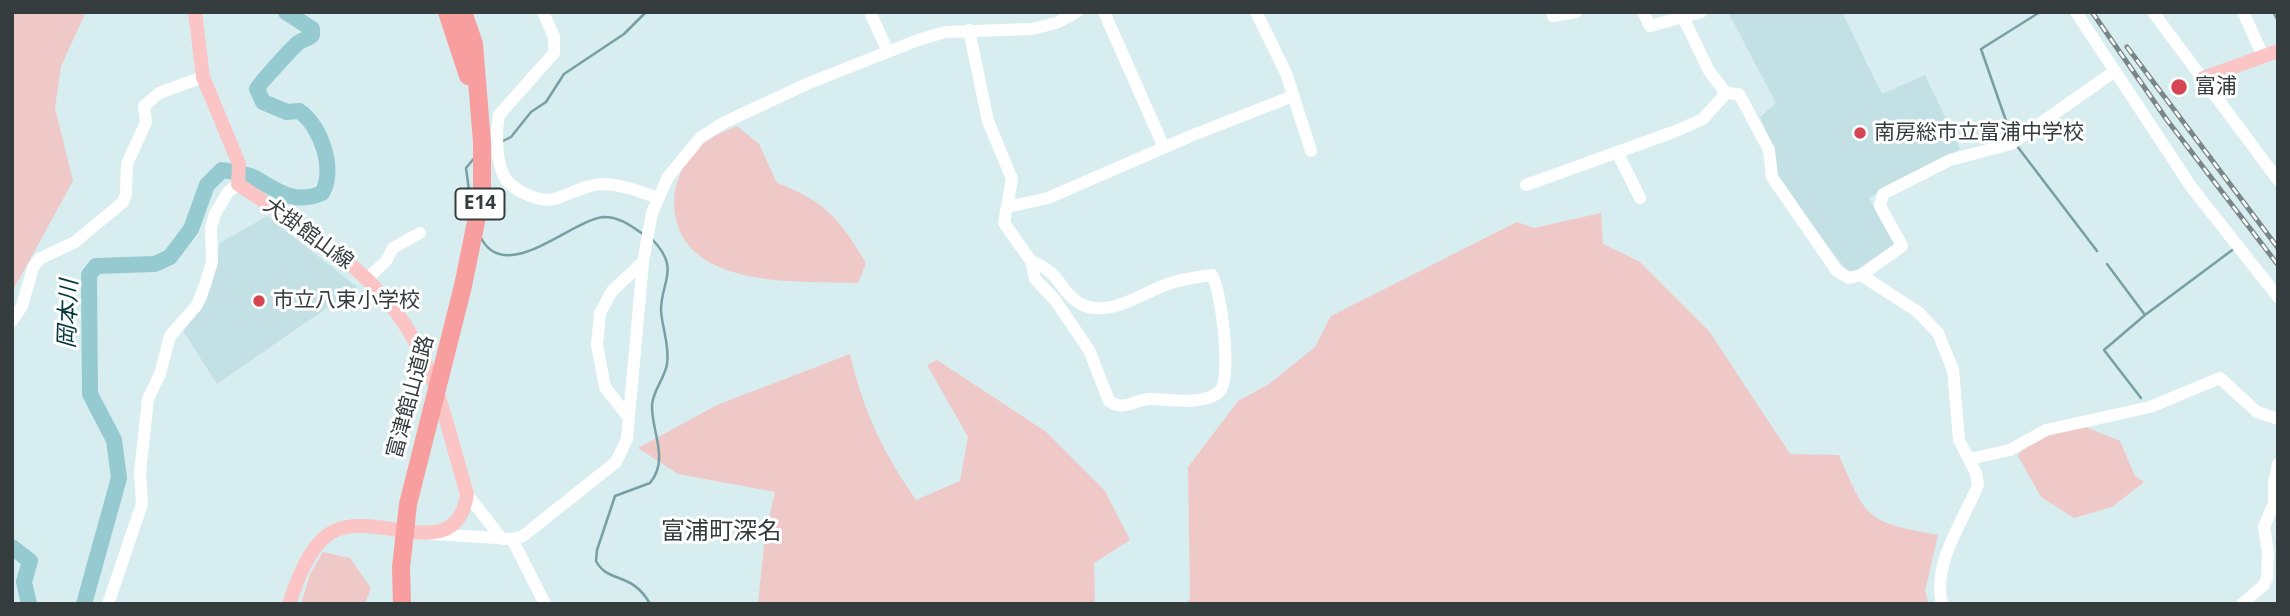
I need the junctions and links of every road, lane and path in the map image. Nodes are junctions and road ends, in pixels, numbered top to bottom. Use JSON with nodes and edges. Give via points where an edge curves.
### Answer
{"nodes":[{"id":1,"x":195,"y":12,"type":"edge"},
{"id":2,"x":447,"y":12,"type":"edge"},
{"id":3,"x":463,"y":12,"type":"edge"},
{"id":4,"x":543,"y":12,"type":"edge"},
{"id":5,"x":870,"y":12,"type":"edge"},
{"id":6,"x":1077,"y":12,"type":"edge"},
{"id":7,"x":1104,"y":12,"type":"edge"},
{"id":8,"x":1256,"y":12,"type":"edge"},
{"id":9,"x":1576,"y":12,"type":"edge"},
{"id":10,"x":1643,"y":12,"type":"edge"},
{"id":11,"x":1701,"y":12,"type":"edge"},
{"id":12,"x":2076,"y":12,"type":"edge"},
{"id":13,"x":2152,"y":12,"type":"edge"},
{"id":14,"x":2243,"y":12,"type":"edge"},
{"id":15,"x":1553,"y":16,"type":"dead end"},
{"id":16,"x":1684,"y":19,"type":"junction"},
{"id":17,"x":968,"y":30,"type":"junction"},
{"id":18,"x":2278,"y":51,"type":"edge"},
{"id":19,"x":888,"y":52,"type":"junction"},
{"id":20,"x":2263,"y":56,"type":"junction"},
{"id":21,"x":2115,"y":71,"type":"junction"},
{"id":22,"x":203,"y":77,"type":"junction"},
{"id":23,"x":2203,"y":78,"type":"junction"},
{"id":24,"x":1726,"y":93,"type":"junction"},
{"id":25,"x":1293,"y":96,"type":"junction"},
{"id":26,"x":489,"y":123,"type":"junction"},
{"id":27,"x":1162,"y":143,"type":"dead end"},
{"id":28,"x":1311,"y":151,"type":"dead end"},
{"id":29,"x":1618,"y":152,"type":"junction"},
{"id":30,"x":2278,"y":180,"type":"edge"},
{"id":31,"x":239,"y":183,"type":"junction"},
{"id":32,"x":1526,"y":185,"type":"dead end"},
{"id":33,"x":657,"y":198,"type":"junction"},
{"id":34,"x":1640,"y":198,"type":"dead end"},
{"id":35,"x":1008,"y":207,"type":"junction"},
{"id":36,"x":420,"y":233,"type":"dead end"},
{"id":37,"x":1031,"y":261,"type":"junction"},
{"id":38,"x":643,"y":262,"type":"junction"},
{"id":39,"x":1861,"y":275,"type":"junction"},
{"id":40,"x":367,"y":279,"type":"junction"},
{"id":41,"x":2278,"y":297,"type":"edge"},
{"id":42,"x":12,"y":321,"type":"edge"},
{"id":43,"x":629,"y":418,"type":"junction"},
{"id":44,"x":2278,"y":419,"type":"edge"},
{"id":45,"x":1969,"y":460,"type":"junction"},
{"id":46,"x":2278,"y":464,"type":"edge"},
{"id":47,"x":467,"y":494,"type":"junction"},
{"id":48,"x":434,"y":534,"type":"junction"},
{"id":49,"x":507,"y":539,"type":"junction"},
{"id":50,"x":108,"y":604,"type":"edge"},
{"id":51,"x":289,"y":604,"type":"edge"},
{"id":52,"x":402,"y":604,"type":"edge"},
{"id":53,"x":545,"y":604,"type":"edge"},
{"id":54,"x":1942,"y":604,"type":"edge"},
{"id":55,"x":2242,"y":604,"type":"edge"}],
"edges":[{"from":1,"to":22,"type":"main road"},
{"from":2,"to":26,"type":"highway"},
{"from":3,"to":26,"type":"highway"},
{"from":4,"to":26,"type":"street","via":[[554,37],[554,53]]},
{"from":5,"to":19,"type":"street"},
{"from":6,"to":17,"type":"street","via":[[1032,29]]},
{"from":7,"to":27,"type":"street"},
{"from":8,"to":25,"type":"street"},
{"from":9,"to":15,"type":"street"},
{"from":10,"to":16,"type":"street","via":[[1650,26]]},
{"from":11,"to":16,"type":"street"},
{"from":12,"to":21,"type":"street"},
{"from":13,"to":23,"type":"street"},
{"from":14,"to":20,"type":"street"},
{"from":16,"to":24,"type":"street","via":[[1709,71]]},
{"from":17,"to":19,"type":"street","via":[[945,32]]},
{"from":17,"to":35,"type":"street","via":[[988,121],[1012,179]]},
{"from":18,"to":20,"type":"main road"},
{"from":19,"to":33,"type":"street","via":[[723,122],[685,153]]},
{"from":20,"to":23,"type":"main road"},
{"from":21,"to":39,"type":"street","via":[[2011,144],[1950,160],[1882,194],[1880,206],[1902,246]]},
{"from":21,"to":41,"type":"street","via":[[2192,188]]},
{"from":22,"to":31,"type":"main road","via":[[239,164]]},
{"from":22,"to":42,"type":"street","via":[[159,93],[144,106],[146,122],[127,164],[123,202],[75,242],[39,259]]},
{"from":23,"to":30,"type":"street"},
{"from":24,"to":29,"type":"street","via":[[1703,119]]},
{"from":24,"to":39,"type":"street","via":[[1739,94],[1769,150],[1772,177],[1837,271],[1849,278]]},
{"from":25,"to":28,"type":"street"},
{"from":25,"to":35,"type":"street","via":[[1048,198]]},
{"from":26,"to":33,"type":"street","via":[[502,174],[531,196],[553,199],[605,184]]},
{"from":26,"to":52,"type":"highway","name":"富津館山道路","number":"E14","via":[[480,207],[408,504]]},
{"from":29,"to":32,"type":"street"},
{"from":29,"to":34,"type":"street"},
{"from":31,"to":40,"type":"main road","name":"犬掛館山線"},
{"from":31,"to":50,"type":"street","via":[[215,214],[212,262],[205,285],[197,305],[170,336],[148,399],[140,473],[142,503]]},
{"from":33,"to":38,"type":"street"},
{"from":35,"to":37,"type":"street","via":[[1004,223]]},
{"from":36,"to":40,"type":"street","via":[[393,248]]},
{"from":37,"to":37,"type":"street","via":[[1049,268],[1079,303],[1091,307],[1122,304],[1168,284],[1212,275],[1225,353],[1224,386],[1218,394],[1188,400],[1147,398],[1115,405],[1103,392],[1089,350],[1035,279]]},
{"from":38,"to":43,"type":"street"},
{"from":38,"to":43,"type":"street","via":[[612,290],[600,313],[597,345],[605,387]]},
{"from":39,"to":45,"type":"street","via":[[1917,312],[1938,333],[1953,370],[1959,440]]},
{"from":40,"to":47,"type":"main road","name":"犬掛館山線","via":[[416,343]]},
{"from":43,"to":49,"type":"street","via":[[627,439],[616,462],[523,536]]},
{"from":44,"to":45,"type":"street","via":[[2257,412],[2220,378],[2150,407],[2046,430],[2010,450]]},
{"from":45,"to":54,"type":"street","via":[[1978,485],[1943,563]]},
{"from":46,"to":55,"type":"street","via":[[2274,503],[2264,527],[2267,578]]},
{"from":47,"to":48,"type":"main road","via":[[460,517]]},
{"from":47,"to":49,"type":"street"},
{"from":48,"to":49,"type":"street"},
{"from":48,"to":51,"type":"main road","via":[[350,526],[329,534],[310,556]]},
{"from":49,"to":53,"type":"street"}]}
